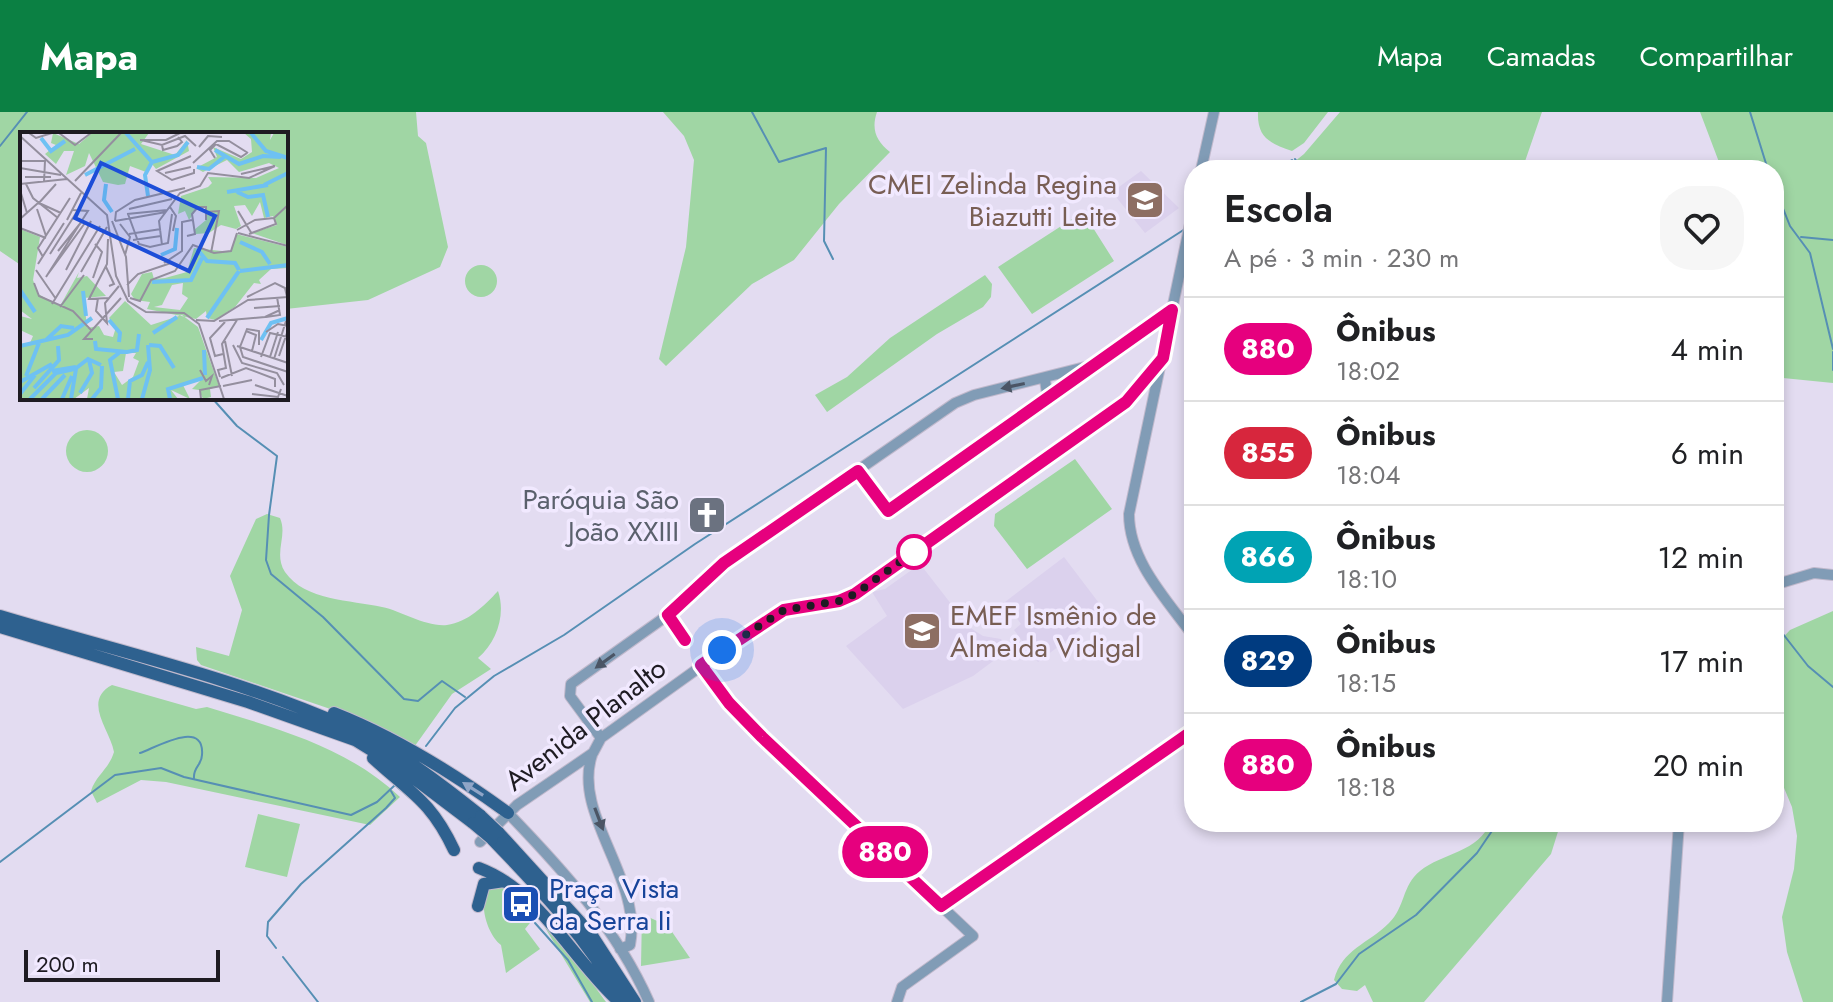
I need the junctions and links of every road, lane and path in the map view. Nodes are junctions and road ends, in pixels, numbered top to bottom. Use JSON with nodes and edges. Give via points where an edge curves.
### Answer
{"nodes":[{"id":1,"x":1214,"y":112,"type":"edge"},
{"id":2,"x":1203,"y":160,"type":"edge"},
{"id":3,"x":1184,"y":255,"type":"edge"},
{"id":4,"x":1172,"y":310,"type":"junction"},
{"id":5,"x":1163,"y":358,"type":"junction"},
{"id":6,"x":1045,"y":380,"type":"junction"},
{"id":7,"x":1048,"y":400,"type":"dead end"},
{"id":8,"x":1833,"y":575,"type":"edge"},
{"id":9,"x":1784,"y":582,"type":"edge"},
{"id":10,"x":0,"y":616,"type":"edge"},
{"id":11,"x":1184,"y":624,"type":"edge"},
{"id":12,"x":0,"y":627,"type":"edge"},
{"id":13,"x":701,"y":665,"type":"junction"},
{"id":14,"x":601,"y":738,"type":"junction"},
{"id":15,"x":593,"y":753,"type":"junction"},
{"id":16,"x":402,"y":763,"type":"junction"},
{"id":17,"x":577,"y":764,"type":"junction"},
{"id":18,"x":426,"y":780,"type":"junction"},
{"id":19,"x":587,"y":781,"type":"junction"},
{"id":20,"x":508,"y":813,"type":"junction"},
{"id":21,"x":1678,"y":832,"type":"edge"},
{"id":22,"x":490,"y":838,"type":"junction"},
{"id":23,"x":454,"y":850,"type":"dead end"},
{"id":24,"x":479,"y":868,"type":"dead end"},
{"id":25,"x":507,"y":881,"type":"junction"},
{"id":26,"x":478,"y":906,"type":"dead end"},
{"id":27,"x":620,"y":949,"type":"junction"},
{"id":28,"x":621,"y":1002,"type":"edge"},
{"id":29,"x":635,"y":1002,"type":"edge"},
{"id":30,"x":649,"y":1002,"type":"edge"},
{"id":31,"x":897,"y":1002,"type":"edge"},
{"id":32,"x":1667,"y":1002,"type":"edge"}],
"edges":[{"from":1,"to":2,"type":"street"},
{"from":3,"to":4,"type":"street"},
{"from":4,"to":5,"type":"street"},
{"from":4,"to":6,"type":"street","via":[[1089,366]]},
{"from":5,"to":11,"type":"street","via":[[1129,514],[1129,537],[1154,584]]},
{"from":5,"to":13,"type":"street","name":"Avenida Planalto","via":[[1126,402],[855,594],[784,610]]},
{"from":6,"to":7,"type":"street"},
{"from":6,"to":14,"type":"street","one_way":true,"via":[[955,403],[724,563],[668,615],[571,684],[570,696]]},
{"from":8,"to":9,"type":"street","via":[[1814,573]]},
{"from":10,"to":16,"type":"main road","via":[[266,695],[351,729]]},
{"from":12,"to":16,"type":"main road","via":[[248,702],[355,740]]},
{"from":13,"to":14,"type":"street","name":"Avenida Planalto"},
{"from":13,"to":31,"type":"street","via":[[762,737],[973,936],[902,987]]},
{"from":14,"to":15,"type":"street","name":"Avenida Planalto"},
{"from":15,"to":17,"type":"street","name":"Avenida Planalto"},
{"from":15,"to":19,"type":"street"},
{"from":16,"to":18,"type":"main road"},
{"from":16,"to":18,"type":"main road"},
{"from":17,"to":19,"type":"street"},
{"from":17,"to":20,"type":"street","name":"Avenida Planalto"},
{"from":20,"to":18,"type":"main road","one_way":true},
{"from":18,"to":22,"type":"main road","bridge":true,"via":[[477,819]]},
{"from":18,"to":23,"type":"main road"},
{"from":19,"to":27,"type":"street","one_way":true,"via":[[626,890],[631,939]]},
{"from":20,"to":22,"type":"street","name":"Avenida Planalto"},
{"from":20,"to":27,"type":"street","via":[[564,871]]},
{"from":21,"to":32,"type":"street"},
{"from":22,"to":28,"type":"main road","via":[[584,941]]},
{"from":22,"to":29,"type":"main road","via":[[591,934]]},
{"from":24,"to":25,"type":"main road"},
{"from":25,"to":26,"type":"main road","via":[[484,884]]},
{"from":25,"to":28,"type":"main road"},
{"from":27,"to":30,"type":"street"}]}
